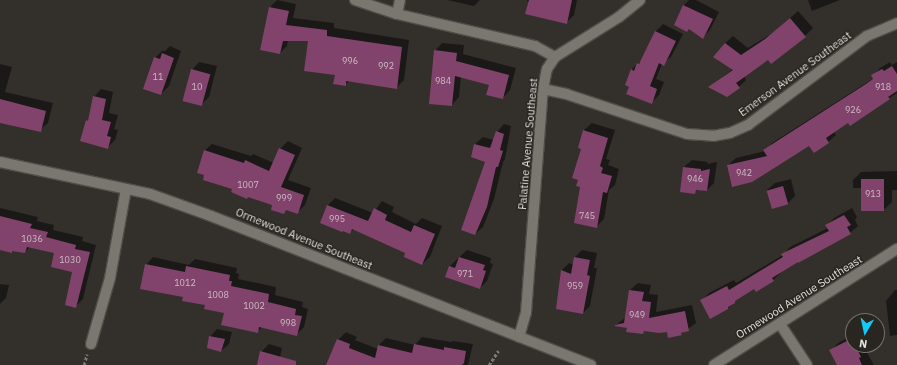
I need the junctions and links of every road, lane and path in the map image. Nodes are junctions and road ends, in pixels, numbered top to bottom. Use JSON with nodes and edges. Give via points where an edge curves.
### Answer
{"nodes":[{"id":1,"x":355,"y":0,"type":"edge"},
{"id":2,"x":400,"y":0,"type":"edge"},
{"id":3,"x":640,"y":0,"type":"edge"},
{"id":4,"x":397,"y":14,"type":"junction"},
{"id":5,"x":897,"y":23,"type":"edge"},
{"id":6,"x":555,"y":57,"type":"junction"},
{"id":7,"x":543,"y":89,"type":"junction"},
{"id":8,"x":0,"y":162,"type":"edge"},
{"id":9,"x":126,"y":189,"type":"junction"},
{"id":10,"x":897,"y":249,"type":"edge"},
{"id":11,"x":780,"y":324,"type":"junction"},
{"id":12,"x":519,"y":337,"type":"junction"},
{"id":13,"x":91,"y":344,"type":"dead end"},
{"id":14,"x":498,"y":351,"type":"dead end"},
{"id":15,"x":489,"y":365,"type":"edge"},
{"id":16,"x":591,"y":365,"type":"edge"},
{"id":17,"x":714,"y":365,"type":"edge"},
{"id":18,"x":807,"y":365,"type":"edge"}],
"edges":[{"from":1,"to":4,"type":"street"},
{"from":2,"to":4,"type":"street"},
{"from":3,"to":6,"type":"street","via":[[619,17]]},
{"from":4,"to":6,"type":"street","via":[[535,46]]},
{"from":5,"to":7,"type":"street","name":"Emerson Avenue Southeast","via":[[867,36],[748,125],[730,133],[687,134],[566,94]]},
{"from":6,"to":7,"type":"street","name":"Palatine Avenue Southeast","via":[[547,69]]},
{"from":7,"to":12,"type":"street","name":"Palatine Avenue Southeast","via":[[526,313]]},
{"from":8,"to":9,"type":"street","name":"Ormewood Avenue Southeast"},
{"from":9,"to":12,"type":"street","name":"Ormewood Avenue Southeast","via":[[150,194],[211,216]]},
{"from":9,"to":13,"type":"street","via":[[110,278]]},
{"from":10,"to":11,"type":"street","name":"Ormewood Avenue Southeast"},
{"from":11,"to":17,"type":"street","name":"Ormewood Avenue Southeast"},
{"from":11,"to":18,"type":"street"},
{"from":12,"to":16,"type":"street","name":"Ormewood Avenue Southeast"},
{"from":14,"to":15,"type":"path"}]}
